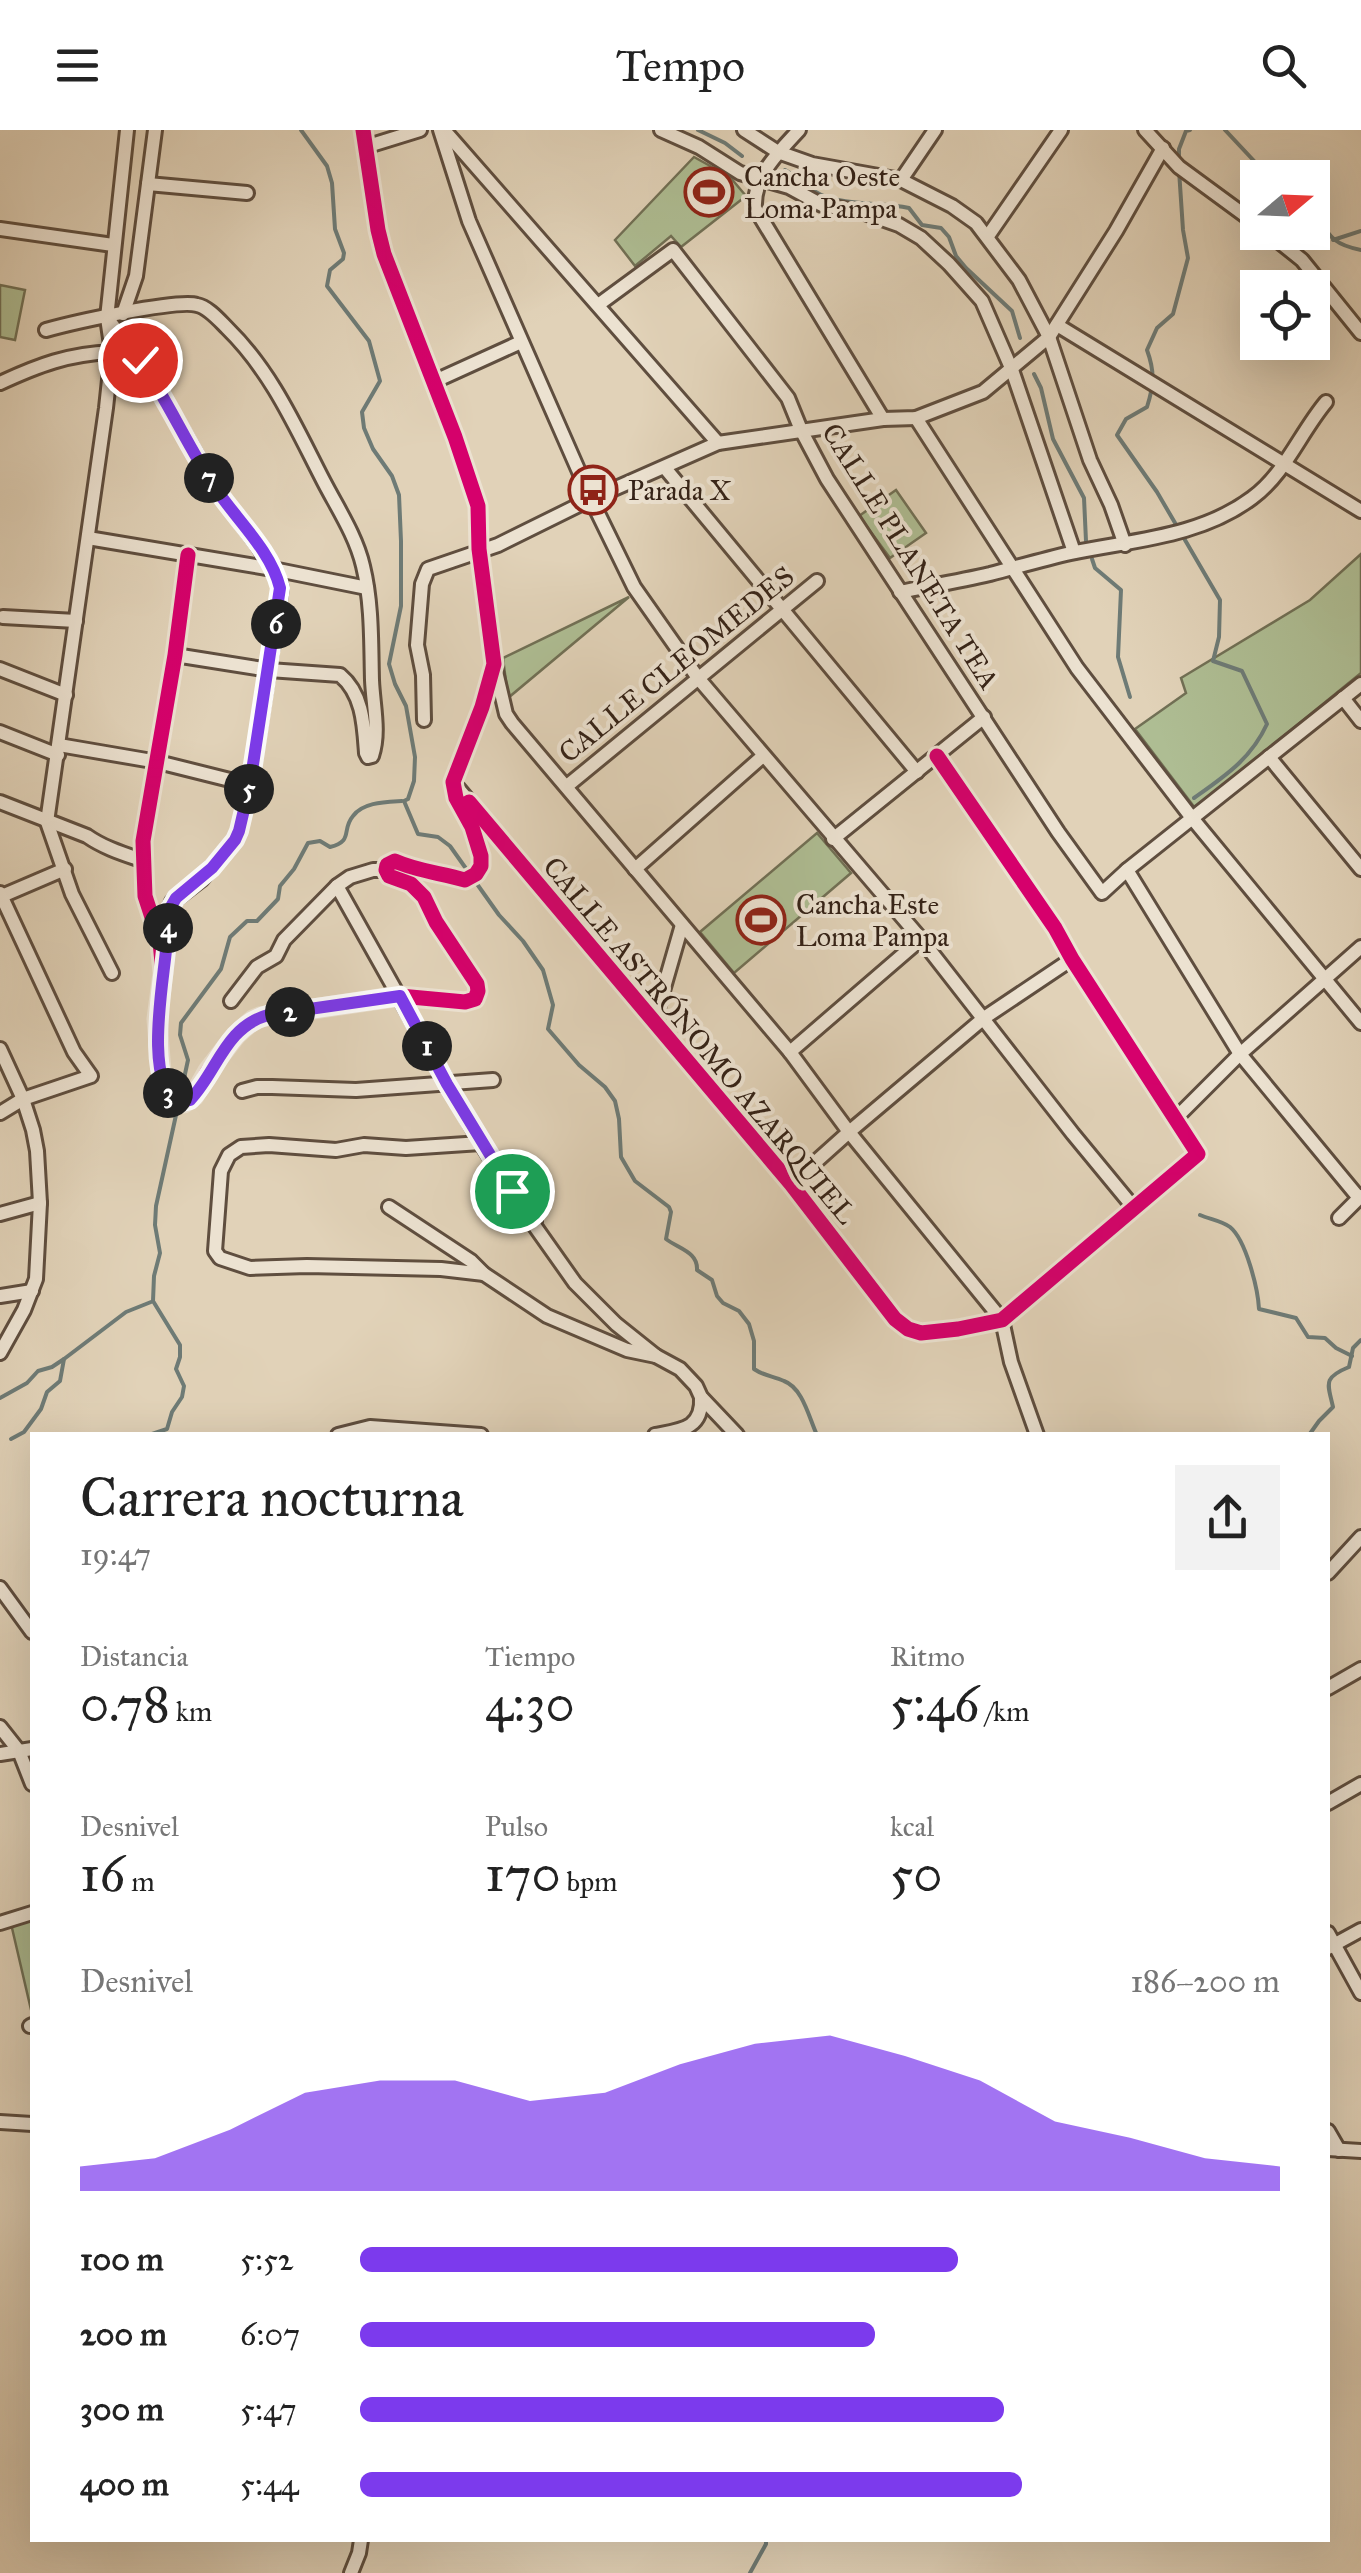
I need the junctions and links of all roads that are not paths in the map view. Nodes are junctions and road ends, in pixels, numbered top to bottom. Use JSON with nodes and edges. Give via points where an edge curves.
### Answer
{"nodes":[{"id":1,"x":127,"y":130,"type":"edge"},
{"id":2,"x":155,"y":130,"type":"edge"},
{"id":3,"x":363,"y":130,"type":"edge"},
{"id":4,"x":420,"y":130,"type":"edge"},
{"id":5,"x":442,"y":130,"type":"edge"},
{"id":6,"x":661,"y":130,"type":"edge"},
{"id":7,"x":744,"y":130,"type":"edge"},
{"id":8,"x":799,"y":130,"type":"edge"},
{"id":9,"x":934,"y":130,"type":"edge"},
{"id":10,"x":1061,"y":130,"type":"edge"},
{"id":11,"x":1145,"y":130,"type":"edge"},
{"id":12,"x":365,"y":147,"type":"junction"},
{"id":13,"x":1162,"y":148,"type":"junction"},
{"id":14,"x":778,"y":152,"type":"junction"},
{"id":15,"x":761,"y":180,"type":"junction"},
{"id":16,"x":900,"y":180,"type":"junction"},
{"id":17,"x":148,"y":184,"type":"junction"},
{"id":18,"x":247,"y":194,"type":"dead end"},
{"id":19,"x":1240,"y":213,"type":"edge"},
{"id":20,"x":0,"y":229,"type":"edge"},
{"id":21,"x":988,"y":236,"type":"junction"},
{"id":22,"x":114,"y":245,"type":"junction"},
{"id":23,"x":1290,"y":250,"type":"edge"},
{"id":24,"x":598,"y":304,"type":"junction"},
{"id":25,"x":124,"y":314,"type":"junction"},
{"id":26,"x":107,"y":318,"type":"junction"},
{"id":27,"x":46,"y":330,"type":"dead end"},
{"id":28,"x":1053,"y":331,"type":"junction"},
{"id":29,"x":1361,"y":333,"type":"edge"},
{"id":30,"x":521,"y":342,"type":"junction"},
{"id":31,"x":112,"y":352,"type":"junction"},
{"id":32,"x":1012,"y":370,"type":"junction"},
{"id":33,"x":433,"y":382,"type":"junction"},
{"id":34,"x":0,"y":383,"type":"edge"},
{"id":35,"x":1326,"y":402,"type":"dead end"},
{"id":36,"x":916,"y":418,"type":"junction"},
{"id":37,"x":883,"y":419,"type":"junction"},
{"id":38,"x":801,"y":430,"type":"junction"},
{"id":39,"x":718,"y":443,"type":"junction"},
{"id":40,"x":1283,"y":464,"type":"junction"},
{"id":41,"x":665,"y":468,"type":"junction"},
{"id":42,"x":591,"y":499,"type":"junction"},
{"id":43,"x":1361,"y":511,"type":"edge"},
{"id":44,"x":88,"y":538,"type":"junction"},
{"id":45,"x":257,"y":544,"type":"junction"},
{"id":46,"x":1125,"y":545,"type":"junction"},
{"id":47,"x":480,"y":550,"type":"junction"},
{"id":48,"x":1074,"y":552,"type":"junction"},
{"id":49,"x":188,"y":554,"type":"junction"},
{"id":50,"x":245,"y":564,"type":"junction"},
{"id":51,"x":1012,"y":568,"type":"junction"},
{"id":52,"x":273,"y":569,"type":"junction"},
{"id":53,"x":817,"y":581,"type":"dead end"},
{"id":54,"x":366,"y":588,"type":"junction"},
{"id":55,"x":900,"y":592,"type":"junction"},
{"id":56,"x":782,"y":609,"type":"junction"},
{"id":57,"x":1,"y":615,"type":"edge"},
{"id":58,"x":76,"y":621,"type":"junction"},
{"id":59,"x":176,"y":655,"type":"junction"},
{"id":60,"x":494,"y":664,"type":"junction"},
{"id":61,"x":0,"y":668,"type":"edge"},
{"id":62,"x":269,"y":670,"type":"junction"},
{"id":63,"x":698,"y":678,"type":"junction"},
{"id":64,"x":1361,"y":684,"type":"edge"},
{"id":65,"x":66,"y":695,"type":"junction"},
{"id":66,"x":1343,"y":698,"type":"junction"},
{"id":67,"x":984,"y":717,"type":"junction"},
{"id":68,"x":424,"y":720,"type":"dead end"},
{"id":69,"x":1361,"y":721,"type":"edge"},
{"id":70,"x":0,"y":732,"type":"edge"},
{"id":71,"x":59,"y":750,"type":"junction"},
{"id":72,"x":763,"y":756,"type":"junction"},
{"id":73,"x":936,"y":756,"type":"junction"},
{"id":74,"x":1269,"y":757,"type":"junction"},
{"id":75,"x":158,"y":762,"type":"junction"},
{"id":76,"x":917,"y":772,"type":"junction"},
{"id":77,"x":453,"y":782,"type":"junction"},
{"id":78,"x":250,"y":784,"type":"junction"},
{"id":79,"x":566,"y":786,"type":"junction"},
{"id":80,"x":0,"y":802,"type":"edge"},
{"id":81,"x":1192,"y":818,"type":"junction"},
{"id":82,"x":48,"y":822,"type":"junction"},
{"id":83,"x":834,"y":839,"type":"junction"},
{"id":84,"x":144,"y":861,"type":"junction"},
{"id":85,"x":65,"y":869,"type":"junction"},
{"id":86,"x":635,"y":869,"type":"junction"},
{"id":87,"x":1361,"y":869,"type":"edge"},
{"id":88,"x":386,"y":870,"type":"junction"},
{"id":89,"x":1127,"y":870,"type":"junction"},
{"id":90,"x":337,"y":886,"type":"junction"},
{"id":91,"x":1,"y":895,"type":"edge"},
{"id":92,"x":682,"y":925,"type":"junction"},
{"id":93,"x":921,"y":939,"type":"junction"},
{"id":94,"x":1361,"y":947,"type":"edge"},
{"id":95,"x":1072,"y":959,"type":"junction"},
{"id":96,"x":163,"y":972,"type":"junction"},
{"id":97,"x":112,"y":973,"type":"dead end"},
{"id":98,"x":1325,"y":980,"type":"junction"},
{"id":99,"x":400,"y":996,"type":"junction"},
{"id":100,"x":231,"y":1000,"type":"dead end"},
{"id":101,"x":984,"y":1018,"type":"junction"},
{"id":102,"x":654,"y":1022,"type":"junction"},
{"id":103,"x":1361,"y":1023,"type":"edge"},
{"id":104,"x":0,"y":1049,"type":"edge"},
{"id":105,"x":790,"y":1052,"type":"junction"},
{"id":106,"x":1240,"y":1054,"type":"junction"},
{"id":107,"x":492,"y":1080,"type":"dead end"},
{"id":108,"x":447,"y":1084,"type":"junction"},
{"id":109,"x":242,"y":1091,"type":"dead end"},
{"id":110,"x":23,"y":1100,"type":"junction"},
{"id":111,"x":0,"y":1112,"type":"edge"},
{"id":112,"x":1176,"y":1118,"type":"junction"},
{"id":113,"x":849,"y":1132,"type":"junction"},
{"id":114,"x":482,"y":1144,"type":"junction"},
{"id":115,"x":790,"y":1184,"type":"junction"},
{"id":116,"x":1360,"y":1197,"type":"edge"},
{"id":117,"x":40,"y":1203,"type":"junction"},
{"id":118,"x":389,"y":1208,"type":"dead end"},
{"id":119,"x":1134,"y":1208,"type":"junction"},
{"id":120,"x":0,"y":1214,"type":"edge"},
{"id":121,"x":1339,"y":1218,"type":"dead end"},
{"id":122,"x":484,"y":1274,"type":"junction"},
{"id":123,"x":32,"y":1291,"type":"junction"},
{"id":124,"x":0,"y":1296,"type":"edge"},
{"id":125,"x":1002,"y":1320,"type":"junction"},
{"id":126,"x":0,"y":1353,"type":"edge"},
{"id":127,"x":656,"y":1356,"type":"junction"},
{"id":128,"x":701,"y":1396,"type":"junction"},
{"id":129,"x":350,"y":1432,"type":"edge"},
{"id":130,"x":439,"y":1432,"type":"edge"},
{"id":131,"x":671,"y":1432,"type":"edge"},
{"id":132,"x":734,"y":1432,"type":"edge"},
{"id":133,"x":1036,"y":1432,"type":"edge"},
{"id":134,"x":1361,"y":1537,"type":"edge"},
{"id":135,"x":1330,"y":1571,"type":"edge"},
{"id":136,"x":0,"y":1588,"type":"edge"},
{"id":137,"x":11,"y":1602,"type":"junction"},
{"id":138,"x":30,"y":1611,"type":"edge"},
{"id":139,"x":30,"y":1629,"type":"edge"},
{"id":140,"x":1361,"y":1669,"type":"edge"},
{"id":141,"x":1330,"y":1687,"type":"edge"},
{"id":142,"x":0,"y":1727,"type":"edge"},
{"id":143,"x":26,"y":1750,"type":"edge"},
{"id":144,"x":0,"y":1754,"type":"edge"},
{"id":145,"x":1361,"y":1784,"type":"edge"},
{"id":146,"x":1330,"y":1802,"type":"edge"},
{"id":147,"x":30,"y":1914,"type":"edge"},
{"id":148,"x":0,"y":1923,"type":"edge"},
{"id":149,"x":1361,"y":1930,"type":"edge"},
{"id":150,"x":1330,"y":1942,"type":"edge"},
{"id":151,"x":1361,"y":1993,"type":"edge"},
{"id":152,"x":0,"y":2122,"type":"edge"},
{"id":153,"x":30,"y":2124,"type":"edge"},
{"id":154,"x":1333,"y":2150,"type":"edge"},
{"id":155,"x":1361,"y":2151,"type":"edge"},
{"id":156,"x":361,"y":2542,"type":"edge"},
{"id":157,"x":351,"y":2573,"type":"edge"}],
"edges":[{"from":1,"to":22,"type":"street"},
{"from":2,"to":17,"type":"street"},
{"from":3,"to":12,"type":"street"},
{"from":4,"to":12,"type":"street"},
{"from":5,"to":24,"type":"street"},
{"from":5,"to":30,"type":"street","via":[[469,221]]},
{"from":6,"to":15,"type":"street"},
{"from":7,"to":14,"type":"street"},
{"from":8,"to":14,"type":"street"},
{"from":9,"to":16,"type":"street"},
{"from":10,"to":21,"type":"street"},
{"from":11,"to":13,"type":"street"},
{"from":12,"to":33,"type":"street","via":[[384,254]]},
{"from":13,"to":19,"type":"street"},
{"from":13,"to":28,"type":"street"},
{"from":14,"to":15,"type":"street"},
{"from":14,"to":16,"type":"street"},
{"from":15,"to":32,"type":"street","via":[[822,205],[898,224],[921,238],[982,301]]},
{"from":15,"to":37,"type":"street","via":[[755,208]]},
{"from":16,"to":21,"type":"street","via":[[952,206]]},
{"from":17,"to":18,"type":"street"},
{"from":17,"to":25,"type":"street"},
{"from":20,"to":22,"type":"street"},
{"from":21,"to":28,"type":"street"},
{"from":22,"to":26,"type":"street"},
{"from":23,"to":29,"type":"street"},
{"from":24,"to":38,"type":"street","name":"CALLE PLANETA TEA","via":[[673,250],[788,398]]},
{"from":24,"to":39,"type":"street"},
{"from":25,"to":26,"type":"street"},
{"from":25,"to":54,"type":"street","via":[[198,304],[245,345],[291,414],[354,540]]},
{"from":26,"to":27,"type":"street"},
{"from":26,"to":31,"type":"street"},
{"from":26,"to":45,"type":"street"},
{"from":28,"to":32,"type":"street"},
{"from":28,"to":40,"type":"street"},
{"from":28,"to":46,"type":"street","via":[[1090,460]]},
{"from":30,"to":33,"type":"street"},
{"from":30,"to":42,"type":"street"},
{"from":31,"to":34,"type":"street","via":[[52,360]]},
{"from":31,"to":44,"type":"street"},
{"from":32,"to":36,"type":"street","via":[[984,392]]},
{"from":32,"to":48,"type":"street"},
{"from":33,"to":47,"type":"street","via":[[478,506]]},
{"from":35,"to":40,"type":"street"},
{"from":36,"to":37,"type":"street"},
{"from":36,"to":51,"type":"street"},
{"from":37,"to":38,"type":"street"},
{"from":38,"to":39,"type":"street"},
{"from":38,"to":55,"type":"street","name":"CALLE PLANETA TEA"},
{"from":39,"to":41,"type":"street"},
{"from":40,"to":43,"type":"street"},
{"from":40,"to":46,"type":"street","via":[[1260,492],[1218,520]]},
{"from":41,"to":42,"type":"street"},
{"from":41,"to":56,"type":"street"},
{"from":42,"to":47,"type":"street"},
{"from":42,"to":63,"type":"street","via":[[634,587]]},
{"from":44,"to":49,"type":"street"},
{"from":44,"to":58,"type":"street"},
{"from":45,"to":50,"type":"street","via":[[258,559]]},
{"from":45,"to":52,"type":"street"},
{"from":46,"to":48,"type":"street"},
{"from":47,"to":60,"type":"street"},
{"from":47,"to":68,"type":"street","via":[[428,568],[422,584],[417,645]]},
{"from":48,"to":51,"type":"street"},
{"from":49,"to":50,"type":"street"},
{"from":49,"to":59,"type":"street"},
{"from":50,"to":52,"type":"street"},
{"from":51,"to":55,"type":"street"},
{"from":51,"to":81,"type":"street","via":[[1077,668]]},
{"from":52,"to":54,"type":"street"},
{"from":52,"to":62,"type":"street","via":[[280,588]]},
{"from":53,"to":56,"type":"street","name":"CALLE CLEOMEDES"},
{"from":54,"to":62,"type":"street","via":[[372,756],[349,682],[340,675]]},
{"from":55,"to":67,"type":"street","name":"CALLE PLANETA TEA"},
{"from":56,"to":63,"type":"street","name":"CALLE CLEOMEDES"},
{"from":56,"to":76,"type":"street"},
{"from":57,"to":58,"type":"street"},
{"from":58,"to":65,"type":"street"},
{"from":59,"to":62,"type":"street"},
{"from":59,"to":75,"type":"street"},
{"from":60,"to":77,"type":"street"},
{"from":60,"to":79,"type":"street","via":[[506,714]]},
{"from":61,"to":65,"type":"street"},
{"from":62,"to":78,"type":"street"},
{"from":63,"to":72,"type":"street"},
{"from":63,"to":79,"type":"street","name":"CALLE CLEOMEDES"},
{"from":64,"to":66,"type":"street"},
{"from":65,"to":71,"type":"street"},
{"from":66,"to":69,"type":"street"},
{"from":66,"to":74,"type":"street"},
{"from":67,"to":73,"type":"street"},
{"from":67,"to":89,"type":"street","name":"CALLE PLANETA TEA","via":[[1102,893]]},
{"from":70,"to":71,"type":"street"},
{"from":71,"to":75,"type":"street"},
{"from":71,"to":82,"type":"street"},
{"from":72,"to":83,"type":"street"},
{"from":72,"to":86,"type":"street"},
{"from":73,"to":76,"type":"street"},
{"from":73,"to":95,"type":"street"},
{"from":74,"to":81,"type":"street"},
{"from":74,"to":87,"type":"street"},
{"from":75,"to":78,"type":"street"},
{"from":75,"to":84,"type":"street"},
{"from":76,"to":83,"type":"street"},
{"from":77,"to":88,"type":"street","via":[[478,842],[476,874],[465,880],[394,861]]},
{"from":77,"to":102,"type":"street","name":"CALLE ASTRÓNOMO AZARQUIEL"},
{"from":78,"to":96,"type":"street","via":[[235,840],[169,910]]},
{"from":79,"to":86,"type":"street"},
{"from":80,"to":82,"type":"street"},
{"from":81,"to":89,"type":"street"},
{"from":81,"to":98,"type":"street"},
{"from":82,"to":84,"type":"street"},
{"from":82,"to":85,"type":"street"},
{"from":83,"to":93,"type":"street"},
{"from":84,"to":96,"type":"street"},
{"from":85,"to":91,"type":"street"},
{"from":85,"to":97,"type":"street"},
{"from":86,"to":92,"type":"street"},
{"from":88,"to":90,"type":"street"},
{"from":88,"to":99,"type":"street","via":[[424,897],[478,991],[466,1002]]},
{"from":89,"to":106,"type":"street"},
{"from":90,"to":99,"type":"street"},
{"from":90,"to":100,"type":"street"},
{"from":91,"to":110,"type":"street","via":[[91,1076]]},
{"from":92,"to":102,"type":"street"},
{"from":92,"to":105,"type":"street"},
{"from":93,"to":101,"type":"street"},
{"from":93,"to":105,"type":"street"},
{"from":94,"to":98,"type":"street"},
{"from":95,"to":101,"type":"street"},
{"from":95,"to":112,"type":"street"},
{"from":96,"to":99,"type":"street","via":[[157,1019],[161,1072],[178,1103],[194,1096],[218,1056],[253,1020]]},
{"from":98,"to":103,"type":"street"},
{"from":98,"to":106,"type":"street"},
{"from":99,"to":108,"type":"street"},
{"from":101,"to":113,"type":"street"},
{"from":101,"to":119,"type":"street"},
{"from":102,"to":115,"type":"street","name":"CALLE ASTRÓNOMO AZARQUIEL"},
{"from":104,"to":110,"type":"street"},
{"from":105,"to":113,"type":"street"},
{"from":106,"to":112,"type":"street"},
{"from":106,"to":116,"type":"street"},
{"from":107,"to":108,"type":"street"},
{"from":108,"to":109,"type":"street"},
{"from":108,"to":114,"type":"street"},
{"from":110,"to":111,"type":"street"},
{"from":110,"to":117,"type":"street","via":[[37,1150]]},
{"from":112,"to":119,"type":"street","via":[[1198,1154]]},
{"from":113,"to":115,"type":"street"},
{"from":113,"to":125,"type":"street"},
{"from":114,"to":122,"type":"street","via":[[240,1147],[221,1171],[216,1251],[250,1268]]},
{"from":114,"to":127,"type":"street","via":[[576,1282]]},
{"from":115,"to":125,"type":"street","name":"CALLE ASTRÓNOMO AZARQUIEL","via":[[908,1329],[936,1332]]},
{"from":116,"to":121,"type":"street"},
{"from":117,"to":120,"type":"street"},
{"from":117,"to":123,"type":"street"},
{"from":118,"to":122,"type":"street"},
{"from":119,"to":125,"type":"street"},
{"from":122,"to":127,"type":"street","via":[[563,1323]]},
{"from":123,"to":124,"type":"street"},
{"from":123,"to":126,"type":"street"},
{"from":125,"to":133,"type":"street"},
{"from":127,"to":128,"type":"street","via":[[688,1376]]},
{"from":128,"to":131,"type":"street","via":[[699,1416]]},
{"from":128,"to":132,"type":"street"},
{"from":129,"to":130,"type":"street"},
{"from":134,"to":135,"type":"street"},
{"from":136,"to":137,"type":"street"},
{"from":137,"to":138,"type":"street"},
{"from":137,"to":139,"type":"street"},
{"from":140,"to":141,"type":"street"},
{"from":142,"to":143,"type":"street"},
{"from":143,"to":144,"type":"street"},
{"from":145,"to":146,"type":"street"},
{"from":147,"to":148,"type":"street"},
{"from":149,"to":150,"type":"street"},
{"from":150,"to":151,"type":"street"},
{"from":152,"to":153,"type":"street"},
{"from":154,"to":155,"type":"street"},
{"from":156,"to":157,"type":"street"}]}
